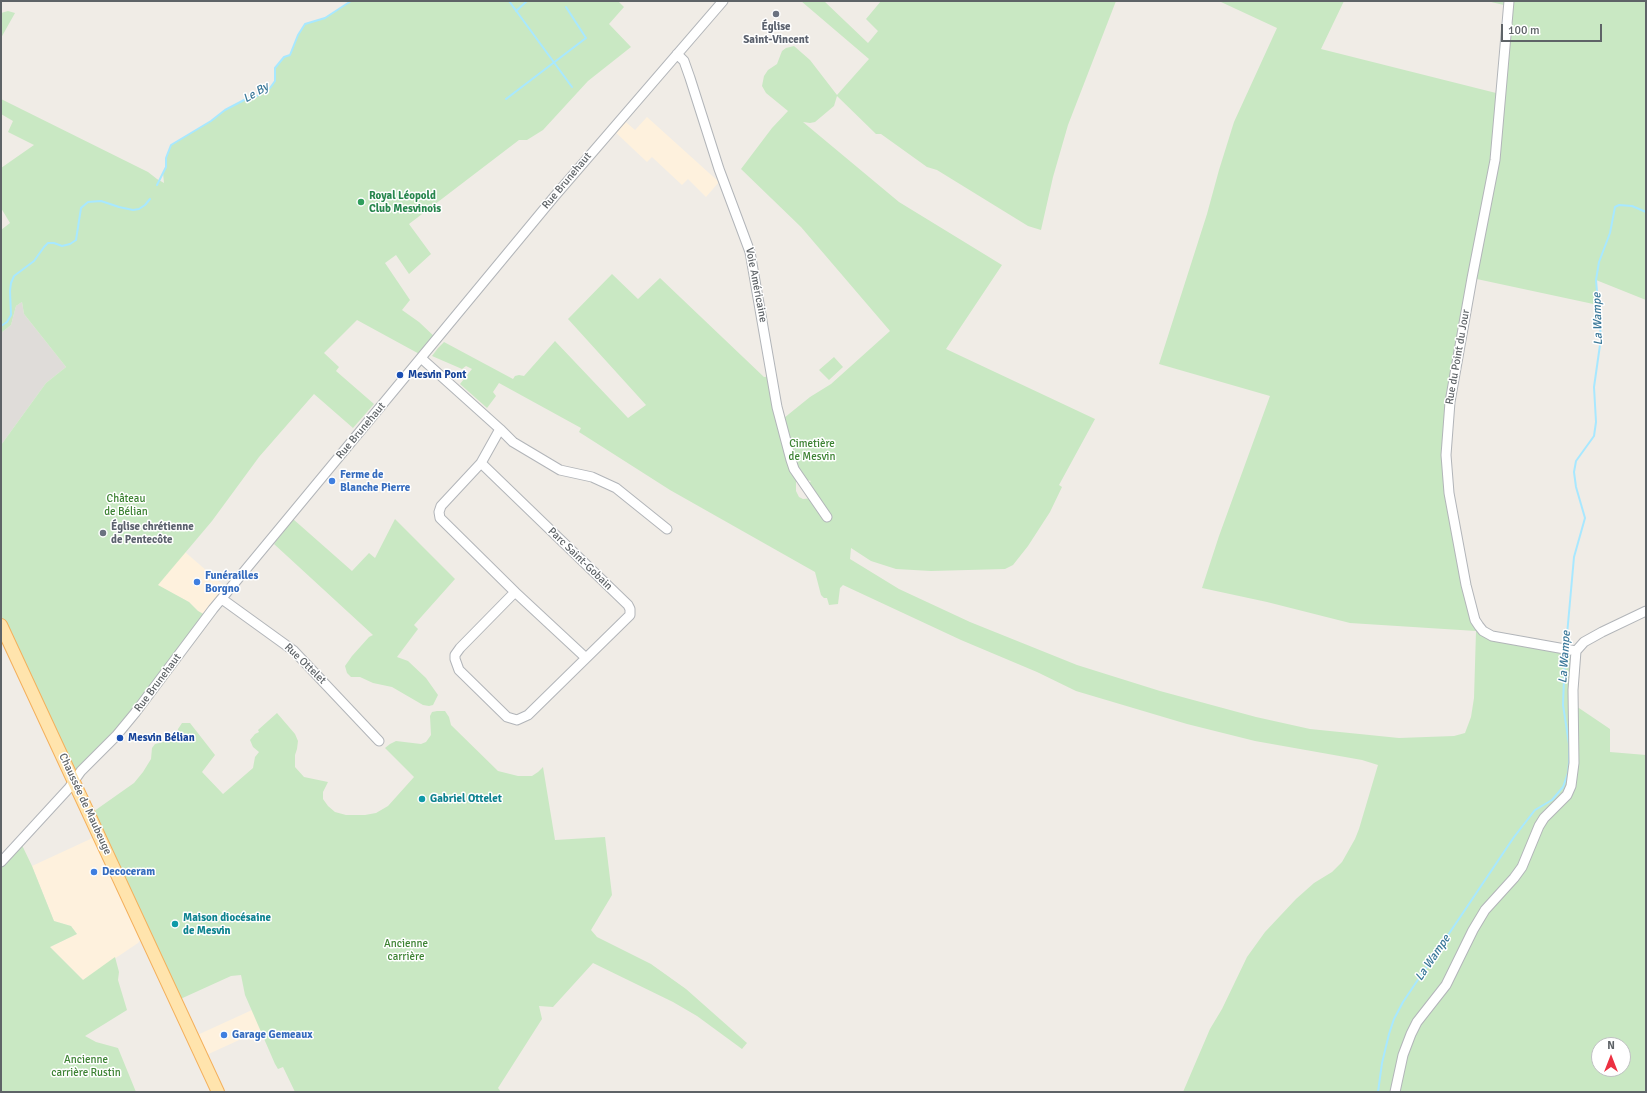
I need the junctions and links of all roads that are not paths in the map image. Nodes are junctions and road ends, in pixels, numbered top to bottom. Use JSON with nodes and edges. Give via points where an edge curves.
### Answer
{"nodes":[{"id":1,"x":723,"y":1,"type":"edge"},
{"id":2,"x":1509,"y":1,"type":"edge"},
{"id":3,"x":677,"y":54,"type":"junction"},
{"id":4,"x":421,"y":358,"type":"junction"},
{"id":5,"x":500,"y":429,"type":"junction"},
{"id":6,"x":481,"y":463,"type":"junction"},
{"id":7,"x":826,"y":517,"type":"dead end"},
{"id":8,"x":668,"y":529,"type":"dead end"},
{"id":9,"x":515,"y":592,"type":"junction"},
{"id":10,"x":222,"y":599,"type":"junction"},
{"id":11,"x":1646,"y":611,"type":"edge"},
{"id":12,"x":1,"y":625,"type":"edge"},
{"id":13,"x":1573,"y":651,"type":"junction"},
{"id":14,"x":586,"y":658,"type":"junction"},
{"id":15,"x":379,"y":741,"type":"dead end"},
{"id":16,"x":74,"y":781,"type":"junction"},
{"id":17,"x":1,"y":862,"type":"edge"},
{"id":18,"x":218,"y":1092,"type":"edge"},
{"id":19,"x":1395,"y":1092,"type":"edge"}],
"edges":[{"from":1,"to":3,"type":"street","name":"Rue Brunehaut"},
{"from":2,"to":13,"type":"street","name":"Rue du Point du Jour","via":[[1495,160],[1450,402],[1446,472],[1457,544],[1470,602],[1479,626],[1492,636]]},
{"from":3,"to":4,"type":"street","name":"Rue Brunehaut"},
{"from":3,"to":7,"type":"street","name":"Voie Américaine","via":[[684,61],[721,175],[750,252],[777,407],[794,470]]},
{"from":4,"to":5,"type":"street"},
{"from":4,"to":10,"type":"street","name":"Rue Brunehaut"},
{"from":5,"to":6,"type":"street"},
{"from":5,"to":8,"type":"street","via":[[513,442],[560,470],[592,477],[616,488]]},
{"from":6,"to":9,"type":"street","via":[[441,506],[439,515]]},
{"from":6,"to":14,"type":"street","name":"Parc Saint-Gobain","via":[[628,605],[630,615]]},
{"from":9,"to":14,"type":"street"},
{"from":9,"to":14,"type":"street","name":"Parc Saint-Gobain","via":[[460,648],[454,659],[459,670],[508,717],[517,720],[525,718]]},
{"from":10,"to":15,"type":"street","name":"Rue Ottelet","via":[[294,651]]},
{"from":10,"to":16,"type":"street","name":"Rue Brunehaut","via":[[135,714]]},
{"from":11,"to":13,"type":"street","via":[[1584,642]]},
{"from":12,"to":16,"type":"main road","name":"Chaussée de Maubeuge"},
{"from":13,"to":19,"type":"street","via":[[1574,763],[1571,786],[1562,801],[1544,818],[1522,867],[1485,910],[1446,985],[1417,1022],[1400,1063]]},
{"from":16,"to":17,"type":"street","name":"Rue Brunehaut"},
{"from":16,"to":18,"type":"main road","name":"Chaussée de Maubeuge"}]}
